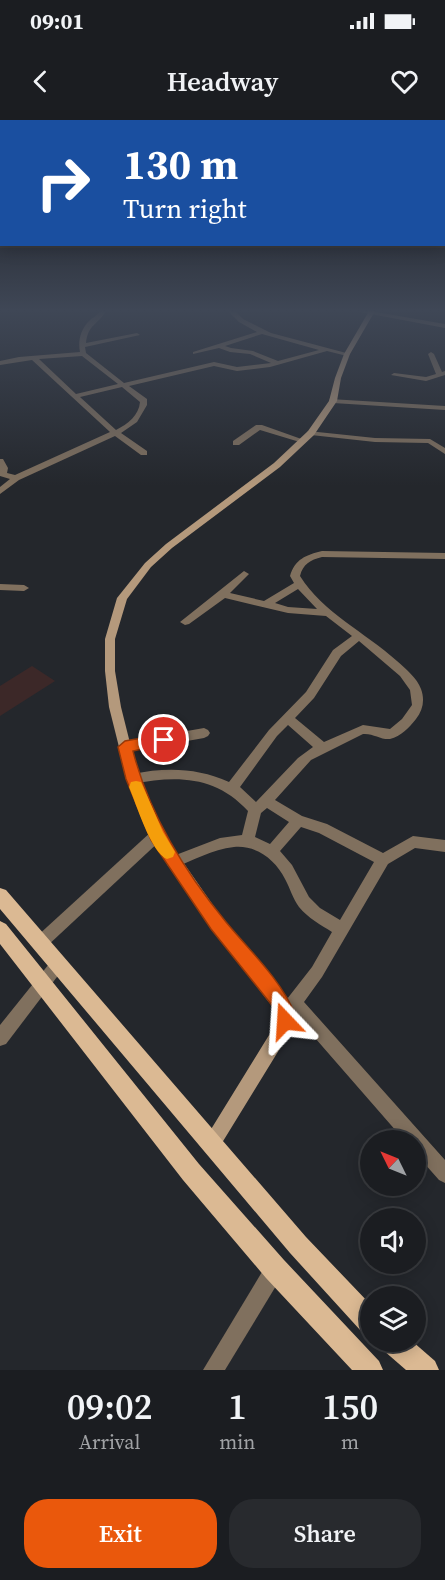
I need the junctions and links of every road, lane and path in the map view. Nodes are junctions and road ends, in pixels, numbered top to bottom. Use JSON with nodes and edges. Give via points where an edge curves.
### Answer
{"nodes":[{"id":1,"x":46,"y":369,"type":"edge"},
{"id":2,"x":102,"y":369,"type":"edge"},
{"id":3,"x":196,"y":369,"type":"edge"},
{"id":4,"x":341,"y":369,"type":"edge"},
{"id":5,"x":443,"y":374,"type":"edge"},
{"id":6,"x":394,"y":375,"type":"dead end"},
{"id":7,"x":123,"y":386,"type":"junction"},
{"id":8,"x":75,"y":396,"type":"junction"},
{"id":9,"x":333,"y":401,"type":"junction"},
{"id":10,"x":445,"y":408,"type":"edge"},
{"id":11,"x":115,"y":433,"type":"junction"},
{"id":12,"x":307,"y":437,"type":"junction"},
{"id":13,"x":430,"y":441,"type":"junction"},
{"id":14,"x":445,"y":441,"type":"edge"},
{"id":15,"x":236,"y":443,"type":"dead end"},
{"id":16,"x":445,"y":452,"type":"edge"},
{"id":17,"x":144,"y":453,"type":"dead end"},
{"id":18,"x":0,"y":461,"type":"edge"},
{"id":19,"x":2,"y":474,"type":"edge"},
{"id":20,"x":16,"y":478,"type":"junction"},
{"id":21,"x":0,"y":491,"type":"edge"},
{"id":22,"x":445,"y":556,"type":"edge"},
{"id":23,"x":244,"y":574,"type":"dead end"},
{"id":24,"x":298,"y":585,"type":"junction"},
{"id":25,"x":0,"y":587,"type":"edge"},
{"id":26,"x":24,"y":588,"type":"dead end"},
{"id":27,"x":223,"y":594,"type":"junction"},
{"id":28,"x":265,"y":605,"type":"junction"},
{"id":29,"x":328,"y":613,"type":"junction"},
{"id":30,"x":186,"y":622,"type":"dead end"},
{"id":31,"x":359,"y":636,"type":"junction"},
{"id":32,"x":287,"y":718,"type":"junction"},
{"id":33,"x":204,"y":733,"type":"dead end"},
{"id":34,"x":125,"y":747,"type":"junction"},
{"id":35,"x":323,"y":748,"type":"junction"},
{"id":36,"x":133,"y":779,"type":"junction"},
{"id":37,"x":232,"y":788,"type":"junction"},
{"id":38,"x":267,"y":802,"type":"junction"},
{"id":39,"x":255,"y":810,"type":"junction"},
{"id":40,"x":298,"y":821,"type":"junction"},
{"id":41,"x":157,"y":835,"type":"junction"},
{"id":42,"x":248,"y":839,"type":"junction"},
{"id":43,"x":445,"y":846,"type":"edge"},
{"id":44,"x":272,"y":850,"type":"junction"},
{"id":45,"x":383,"y":860,"type":"junction"},
{"id":46,"x":173,"y":862,"type":"junction"},
{"id":47,"x":0,"y":896,"type":"edge"},
{"id":48,"x":0,"y":930,"type":"edge"},
{"id":49,"x":341,"y":930,"type":"junction"},
{"id":50,"x":40,"y":943,"type":"junction"},
{"id":51,"x":58,"y":964,"type":"junction"},
{"id":52,"x":41,"y":984,"type":"junction"},
{"id":53,"x":290,"y":1008,"type":"junction"},
{"id":54,"x":0,"y":1038,"type":"edge"},
{"id":55,"x":211,"y":1145,"type":"junction"},
{"id":56,"x":445,"y":1174,"type":"edge"},
{"id":57,"x":275,"y":1269,"type":"junction"},
{"id":58,"x":360,"y":1311,"type":"edge"},
{"id":59,"x":405,"y":1352,"type":"edge"},
{"id":60,"x":213,"y":1370,"type":"edge"},
{"id":61,"x":370,"y":1370,"type":"edge"},
{"id":62,"x":426,"y":1370,"type":"edge"}],
"edges":[{"from":1,"to":8,"type":"street"},
{"from":2,"to":7,"type":"street"},
{"from":3,"to":7,"type":"street"},
{"from":4,"to":9,"type":"main road"},
{"from":5,"to":6,"type":"street","via":[[419,379]]},
{"from":7,"to":8,"type":"street"},
{"from":7,"to":11,"type":"street","via":[[145,405],[135,421]]},
{"from":8,"to":11,"type":"street"},
{"from":9,"to":10,"type":"street"},
{"from":9,"to":12,"type":"main road"},
{"from":11,"to":17,"type":"street"},
{"from":11,"to":20,"type":"street"},
{"from":12,"to":13,"type":"street"},
{"from":12,"to":15,"type":"street","via":[[259,427]]},
{"from":12,"to":34,"type":"main road","via":[[277,465],[169,546],[122,598],[110,650],[115,707]]},
{"from":13,"to":14,"type":"street"},
{"from":13,"to":16,"type":"street"},
{"from":18,"to":19,"type":"street"},
{"from":19,"to":20,"type":"street"},
{"from":20,"to":21,"type":"street"},
{"from":22,"to":24,"type":"street","via":[[321,554],[300,563],[295,576]]},
{"from":23,"to":27,"type":"street"},
{"from":24,"to":28,"type":"street"},
{"from":24,"to":29,"type":"street"},
{"from":25,"to":26,"type":"street"},
{"from":27,"to":28,"type":"street"},
{"from":27,"to":30,"type":"street"},
{"from":28,"to":29,"type":"street"},
{"from":29,"to":31,"type":"street"},
{"from":31,"to":32,"type":"street","via":[[337,653],[310,695]]},
{"from":31,"to":35,"type":"street","via":[[380,651],[414,686],[418,708],[390,734],[362,729]]},
{"from":32,"to":35,"type":"street"},
{"from":32,"to":37,"type":"street"},
{"from":33,"to":34,"type":"street"},
{"from":34,"to":36,"type":"main road"},
{"from":35,"to":38,"type":"street","via":[[304,759]]},
{"from":36,"to":37,"type":"street","via":[[157,773],[176,774]]},
{"from":36,"to":41,"type":"main road"},
{"from":37,"to":39,"type":"street"},
{"from":38,"to":39,"type":"street"},
{"from":38,"to":40,"type":"street"},
{"from":39,"to":42,"type":"street"},
{"from":40,"to":44,"type":"street"},
{"from":40,"to":45,"type":"street","via":[[322,828]]},
{"from":41,"to":46,"type":"main road"},
{"from":41,"to":50,"type":"street"},
{"from":42,"to":44,"type":"street"},
{"from":42,"to":46,"type":"street","via":[[214,846]]},
{"from":43,"to":45,"type":"street","via":[[413,842]]},
{"from":44,"to":49,"type":"street","via":[[307,906]]},
{"from":45,"to":49,"type":"street"},
{"from":46,"to":53,"type":"main road","via":[[281,1003]]},
{"from":47,"to":50,"type":"main road"},
{"from":48,"to":52,"type":"main road"},
{"from":49,"to":53,"type":"street"},
{"from":50,"to":51,"type":"main road"},
{"from":51,"to":52,"type":"street"},
{"from":51,"to":55,"type":"main road"},
{"from":52,"to":54,"type":"street"},
{"from":52,"to":57,"type":"main road","via":[[191,1172]]},
{"from":53,"to":55,"type":"main road","via":[[281,1031]]},
{"from":53,"to":56,"type":"street"},
{"from":55,"to":58,"type":"main road"},
{"from":57,"to":60,"type":"street"},
{"from":57,"to":61,"type":"main road"},
{"from":59,"to":62,"type":"main road"}]}
